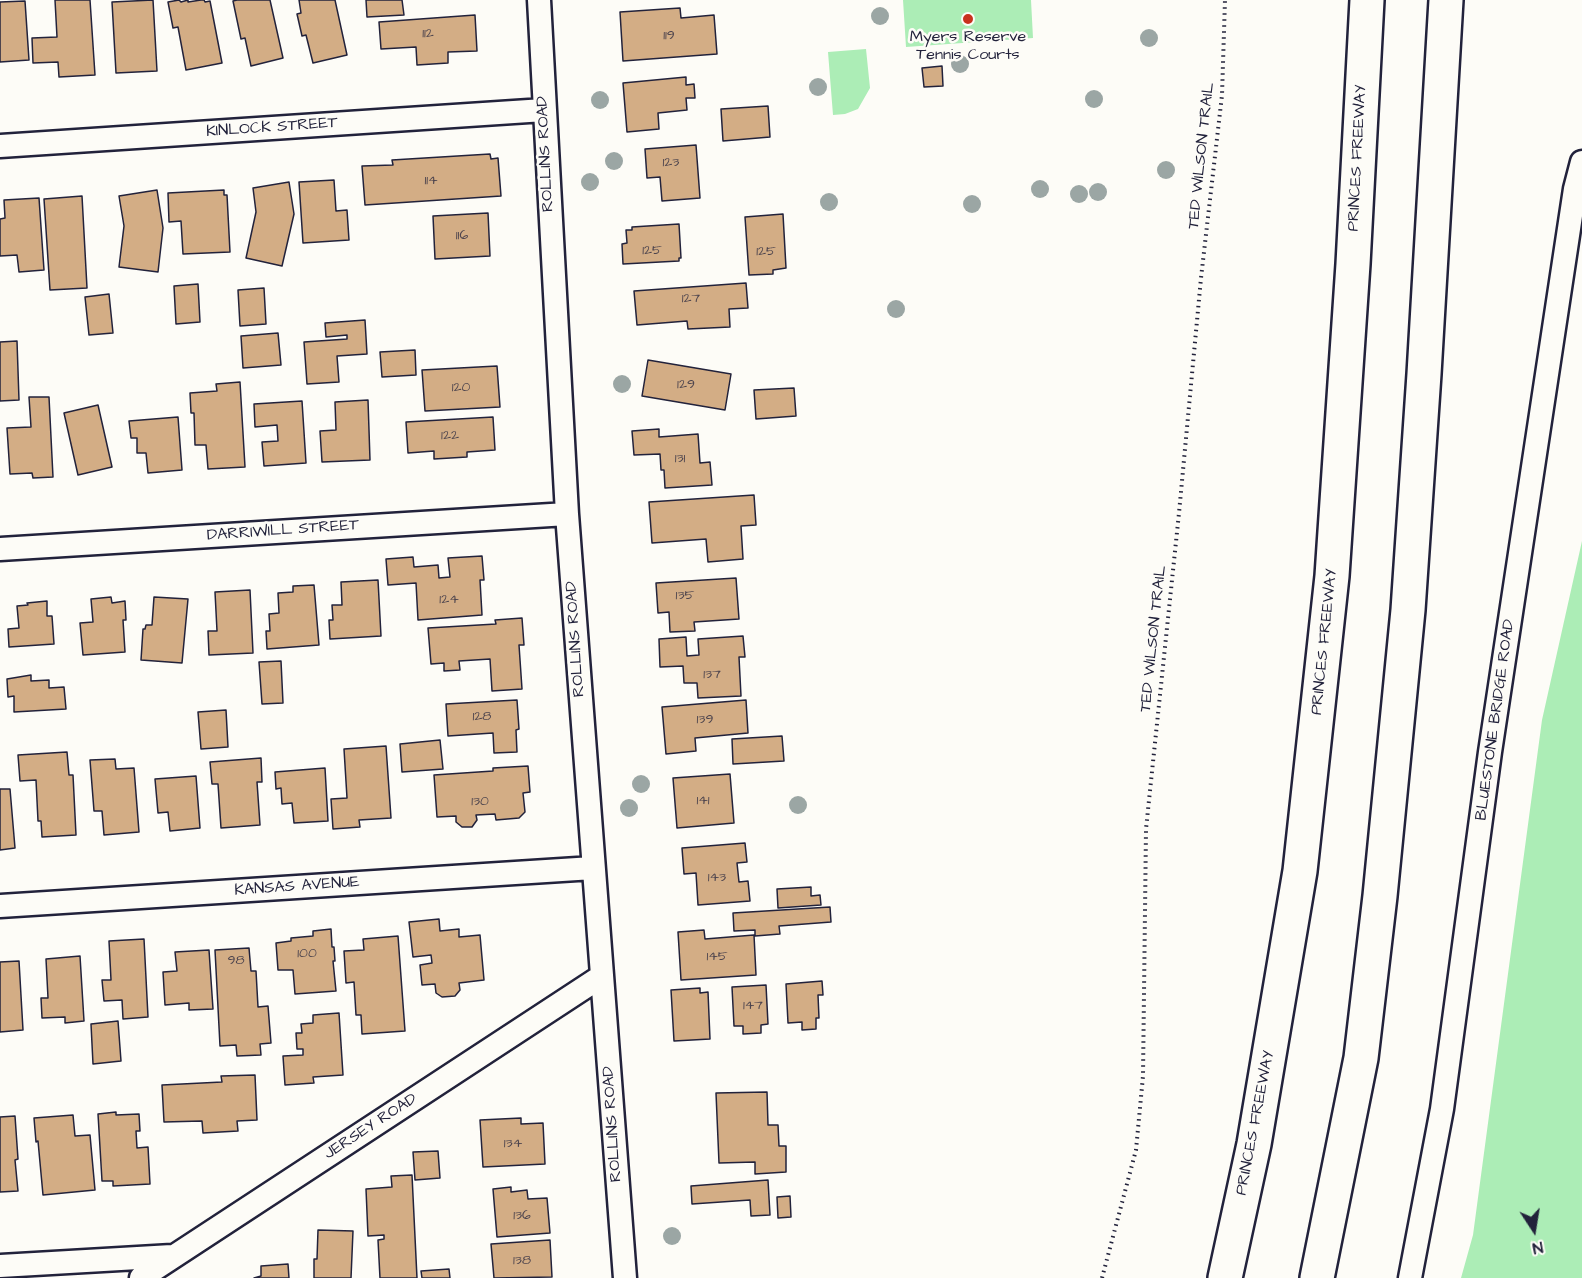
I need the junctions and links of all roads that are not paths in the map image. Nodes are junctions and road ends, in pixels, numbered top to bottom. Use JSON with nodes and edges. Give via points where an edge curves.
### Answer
{"nodes":[{"id":1,"x":539,"y":0,"type":"edge"},
{"id":2,"x":1367,"y":0,"type":"edge"},
{"id":3,"x":1446,"y":0,"type":"edge"},
{"id":4,"x":544,"y":110,"type":"junction"},
{"id":5,"x":0,"y":146,"type":"edge"},
{"id":6,"x":1582,"y":162,"type":"edge"},
{"id":7,"x":567,"y":514,"type":"junction"},
{"id":8,"x":0,"y":549,"type":"edge"},
{"id":9,"x":593,"y":868,"type":"junction"},
{"id":10,"x":0,"y":906,"type":"edge"},
{"id":11,"x":602,"y":976,"type":"junction"},
{"id":12,"x":175,"y":1256,"type":"junction"},
{"id":13,"x":6,"y":1270,"type":"edge"},
{"id":14,"x":141,"y":1278,"type":"edge"},
{"id":15,"x":625,"y":1278,"type":"edge"},
{"id":16,"x":1225,"y":1278,"type":"edge"},
{"id":17,"x":1317,"y":1278,"type":"edge"},
{"id":18,"x":1410,"y":1278,"type":"edge"}],
"edges":[{"from":1,"to":4,"type":"street","name":"ROLLINS ROAD"},
{"from":2,"to":16,"type":"highway","name":"PRINCES FREEWAY","via":[[1332,576],[1300,871],[1254,1144]]},
{"from":3,"to":17,"type":"highway","via":[[1409,598],[1380,896],[1361,1058]]},
{"from":4,"to":5,"type":"street","name":"KINLOCK STREET"},
{"from":4,"to":7,"type":"street","name":"ROLLINS ROAD"},
{"from":6,"to":18,"type":"street","name":"BLUESTONE BRIDGE ROAD","via":[[1490,752],[1442,1109]]},
{"from":7,"to":8,"type":"street","name":"DARRIWILL STREET"},
{"from":7,"to":9,"type":"street","name":"ROLLINS ROAD"},
{"from":9,"to":10,"type":"street","name":"KANSAS AVENUE"},
{"from":9,"to":11,"type":"street","name":"ROLLINS ROAD"},
{"from":11,"to":12,"type":"street","name":"JERSEY ROAD"},
{"from":11,"to":15,"type":"street","name":"ROLLINS ROAD"},
{"from":12,"to":13,"type":"street"},
{"from":12,"to":14,"type":"street","name":"JERSEY ROAD"}]}
